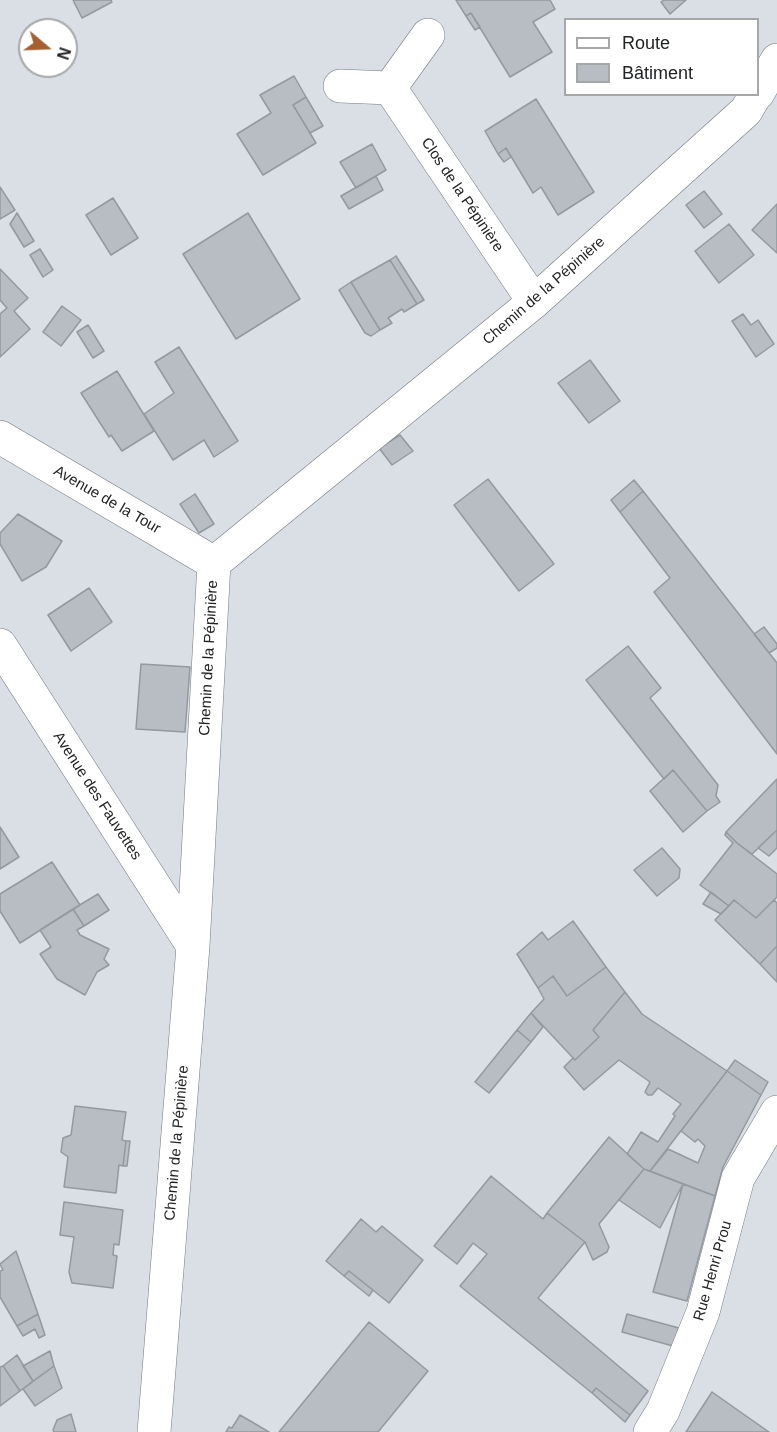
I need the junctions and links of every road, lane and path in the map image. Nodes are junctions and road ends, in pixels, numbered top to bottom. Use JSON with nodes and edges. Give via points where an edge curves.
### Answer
{"nodes":[{"id":1,"x":428,"y":35,"type":"dead end"},
{"id":2,"x":777,"y":60,"type":"edge"},
{"id":3,"x":340,"y":86,"type":"dead end"},
{"id":4,"x":390,"y":88,"type":"junction"},
{"id":5,"x":759,"y":91,"type":"edge"},
{"id":6,"x":756,"y":96,"type":"edge"},
{"id":7,"x":534,"y":302,"type":"junction"},
{"id":8,"x":0,"y":437,"type":"edge"},
{"id":9,"x":214,"y":563,"type":"junction"},
{"id":10,"x":0,"y":645,"type":"edge"},
{"id":11,"x":193,"y":946,"type":"junction"},
{"id":12,"x":777,"y":1112,"type":"edge"},
{"id":13,"x":154,"y":1432,"type":"edge"},
{"id":14,"x":650,"y":1432,"type":"edge"}],
"edges":[{"from":1,"to":4,"type":"street"},
{"from":2,"to":5,"type":"street","name":"Chemin de la Pépinière"},
{"from":3,"to":4,"type":"street"},
{"from":4,"to":7,"type":"street","name":"Clos de la Pépinière"},
{"from":6,"to":7,"type":"street","name":"Chemin de la Pépinière","via":[[746,111]]},
{"from":7,"to":9,"type":"street","name":"Chemin de la Pépinière"},
{"from":8,"to":9,"type":"street","name":"Avenue de la Tour"},
{"from":9,"to":11,"type":"street","name":"Chemin de la Pépinière"},
{"from":10,"to":11,"type":"street","name":"Avenue des Fauvettes"},
{"from":11,"to":13,"type":"street","name":"Chemin de la Pépinière"},
{"from":12,"to":14,"type":"street","name":"Rue Henri Prou","via":[[738,1178],[703,1312],[663,1411]]}]}
